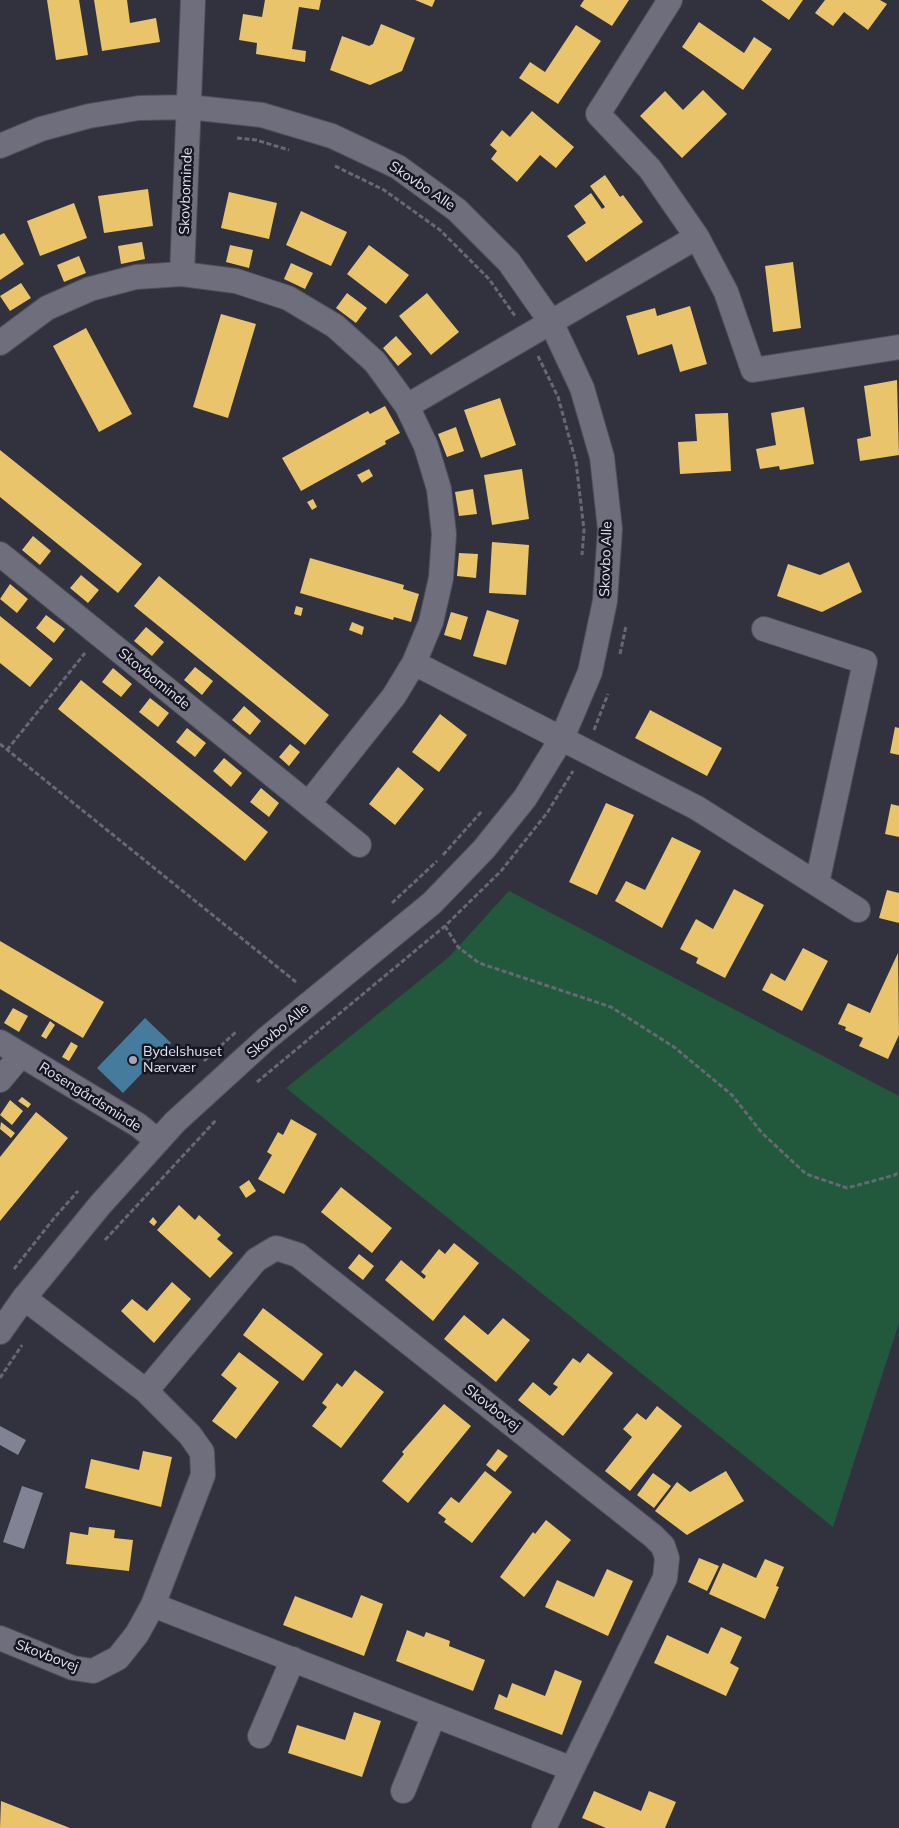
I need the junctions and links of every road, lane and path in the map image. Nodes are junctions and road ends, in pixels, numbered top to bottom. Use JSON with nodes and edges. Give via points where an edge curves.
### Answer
{"nodes":[{"id":1,"x":193,"y":0,"type":"edge"},
{"id":2,"x":670,"y":0,"type":"edge"},
{"id":3,"x":189,"y":107,"type":"junction"},
{"id":4,"x":227,"y":137,"type":"dead end"},
{"id":5,"x":0,"y":146,"type":"edge"},
{"id":6,"x":294,"y":151,"type":"dead end"},
{"id":7,"x":331,"y":164,"type":"dead end"},
{"id":8,"x":697,"y":237,"type":"junction"},
{"id":9,"x":182,"y":274,"type":"junction"},
{"id":10,"x":551,"y":322,"type":"junction"},
{"id":11,"x":528,"y":336,"type":"junction"},
{"id":12,"x":0,"y":343,"type":"edge"},
{"id":13,"x":899,"y":347,"type":"edge"},
{"id":14,"x":407,"y":406,"type":"junction"},
{"id":15,"x":0,"y":554,"type":"edge"},
{"id":16,"x":582,"y":559,"type":"dead end"},
{"id":17,"x":626,"y":624,"type":"dead end"},
{"id":18,"x":764,"y":629,"type":"dead end"},
{"id":19,"x":100,"y":634,"type":"junction"},
{"id":20,"x":618,"y":661,"type":"dead end"},
{"id":21,"x":414,"y":663,"type":"junction"},
{"id":22,"x":610,"y":688,"type":"dead end"},
{"id":23,"x":562,"y":738,"type":"junction"},
{"id":24,"x":0,"y":744,"type":"edge"},
{"id":25,"x":7,"y":750,"type":"junction"},
{"id":26,"x":585,"y":750,"type":"junction"},
{"id":27,"x":308,"y":803,"type":"junction"},
{"id":28,"x":484,"y":809,"type":"dead end"},
{"id":29,"x":359,"y":845,"type":"dead end"},
{"id":30,"x":817,"y":884,"type":"junction"},
{"id":31,"x":385,"y":909,"type":"dead end"},
{"id":32,"x":858,"y":910,"type":"dead end"},
{"id":33,"x":445,"y":926,"type":"junction"},
{"id":34,"x":304,"y":976,"type":"dead end"},
{"id":35,"x":296,"y":982,"type":"junction"},
{"id":36,"x":288,"y":988,"type":"dead end"},
{"id":37,"x":243,"y":1026,"type":"dead end"},
{"id":38,"x":0,"y":1042,"type":"edge"},
{"id":39,"x":21,"y":1055,"type":"junction"},
{"id":40,"x":200,"y":1065,"type":"dead end"},
{"id":41,"x":0,"y":1080,"type":"edge"},
{"id":42,"x":256,"y":1083,"type":"dead end"},
{"id":43,"x":220,"y":1114,"type":"dead end"},
{"id":44,"x":158,"y":1141,"type":"junction"},
{"id":45,"x":899,"y":1171,"type":"edge"},
{"id":46,"x":80,"y":1189,"type":"dead end"},
{"id":47,"x":99,"y":1246,"type":"dead end"},
{"id":48,"x":12,"y":1272,"type":"dead end"},
{"id":49,"x":24,"y":1298,"type":"junction"},
{"id":50,"x":0,"y":1332,"type":"edge"},
{"id":51,"x":23,"y":1344,"type":"dead end"},
{"id":52,"x":0,"y":1378,"type":"edge"},
{"id":53,"x":146,"y":1391,"type":"junction"},
{"id":54,"x":153,"y":1605,"type":"junction"},
{"id":55,"x":0,"y":1638,"type":"edge"},
{"id":56,"x":293,"y":1659,"type":"junction"},
{"id":57,"x":434,"y":1715,"type":"junction"},
{"id":58,"x":260,"y":1736,"type":"dead end"},
{"id":59,"x":572,"y":1769,"type":"junction"},
{"id":60,"x":403,"y":1791,"type":"dead end"},
{"id":61,"x":544,"y":1828,"type":"edge"}],
"edges":[{"from":1,"to":3,"type":"street"},
{"from":2,"to":8,"type":"street","via":[[598,114],[650,170]]},
{"from":3,"to":5,"type":"street","name":"Skovbo Alle","via":[[139,108],[89,116],[41,129]]},
{"from":3,"to":9,"type":"street","name":"Skovbominde"},
{"from":3,"to":10,"type":"street","name":"Skovbo Alle","via":[[270,118],[332,136],[398,167],[457,210],[509,262]]},
{"from":4,"to":6,"type":"path","via":[[256,140]]},
{"from":7,"to":11,"type":"path","via":[[384,190],[440,230],[489,279]]},
{"from":8,"to":10,"type":"street"},
{"from":8,"to":13,"type":"street","via":[[726,292],[753,370]]},
{"from":9,"to":12,"type":"street","via":[[136,277],[90,289],[48,308]]},
{"from":9,"to":14,"type":"street","via":[[236,281],[288,298],[304,307],[335,326],[375,362]]},
{"from":10,"to":11,"type":"street"},
{"from":10,"to":23,"type":"street","name":"Skovbo Alle","via":[[582,388],[602,457],[610,529],[605,601],[592,663]]},
{"from":11,"to":14,"type":"street"},
{"from":11,"to":16,"type":"path","via":[[558,397],[576,462],[584,530]]},
{"from":14,"to":21,"type":"street","via":[[426,446],[436,481],[444,534],[441,578],[432,622]]},
{"from":15,"to":19,"type":"street","name":"Skovbominde"},
{"from":17,"to":20,"type":"path"},
{"from":18,"to":30,"type":"street","via":[[865,662]]},
{"from":19,"to":25,"type":"path"},
{"from":19,"to":27,"type":"street","name":"Skovbominde"},
{"from":21,"to":23,"type":"street"},
{"from":21,"to":27,"type":"street","via":[[394,696]]},
{"from":22,"to":26,"type":"path"},
{"from":23,"to":26,"type":"street"},
{"from":23,"to":44,"type":"street","name":"Skovbo Alle","via":[[525,798],[484,849],[432,903],[266,1039]]},
{"from":24,"to":25,"type":"path"},
{"from":25,"to":35,"type":"path"},
{"from":26,"to":30,"type":"street","via":[[698,808]]},
{"from":26,"to":33,"type":"path","via":[[547,813],[501,871]]},
{"from":27,"to":29,"type":"street","name":"Skovbominde"},
{"from":28,"to":31,"type":"path","via":[[438,860]]},
{"from":30,"to":32,"type":"street"},
{"from":33,"to":42,"type":"path"},
{"from":33,"to":45,"type":"path","via":[[458,947],[479,963],[611,1007],[674,1047],[732,1095],[762,1133],[806,1174],[847,1188],[895,1175]]},
{"from":34,"to":35,"type":"path"},
{"from":35,"to":36,"type":"path"},
{"from":37,"to":40,"type":"path"},
{"from":38,"to":39,"type":"street","name":"Rosengårdsminde"},
{"from":39,"to":41,"type":"street"},
{"from":39,"to":44,"type":"street","name":"Rosengårdsminde"},
{"from":43,"to":47,"type":"path"},
{"from":44,"to":49,"type":"street","name":"Skovbo Alle","via":[[100,1205]]},
{"from":46,"to":48,"type":"path"},
{"from":49,"to":50,"type":"street","name":"Skovbo Alle"},
{"from":49,"to":53,"type":"street","name":"Skovbovej"},
{"from":51,"to":52,"type":"path"},
{"from":53,"to":54,"type":"street","name":"Skovbovej","via":[[202,1452],[203,1475]]},
{"from":53,"to":59,"type":"street","name":"Skovbovej","via":[[256,1260],[276,1248],[298,1255],[653,1536],[664,1546],[668,1558],[665,1578]]},
{"from":54,"to":55,"type":"street","name":"Skovbovej","via":[[137,1634],[118,1658],[93,1671],[73,1668]]},
{"from":54,"to":56,"type":"street"},
{"from":56,"to":57,"type":"street"},
{"from":56,"to":58,"type":"street"},
{"from":57,"to":59,"type":"street"},
{"from":57,"to":60,"type":"street"},
{"from":59,"to":61,"type":"street","name":"Skovbovej"}]}
